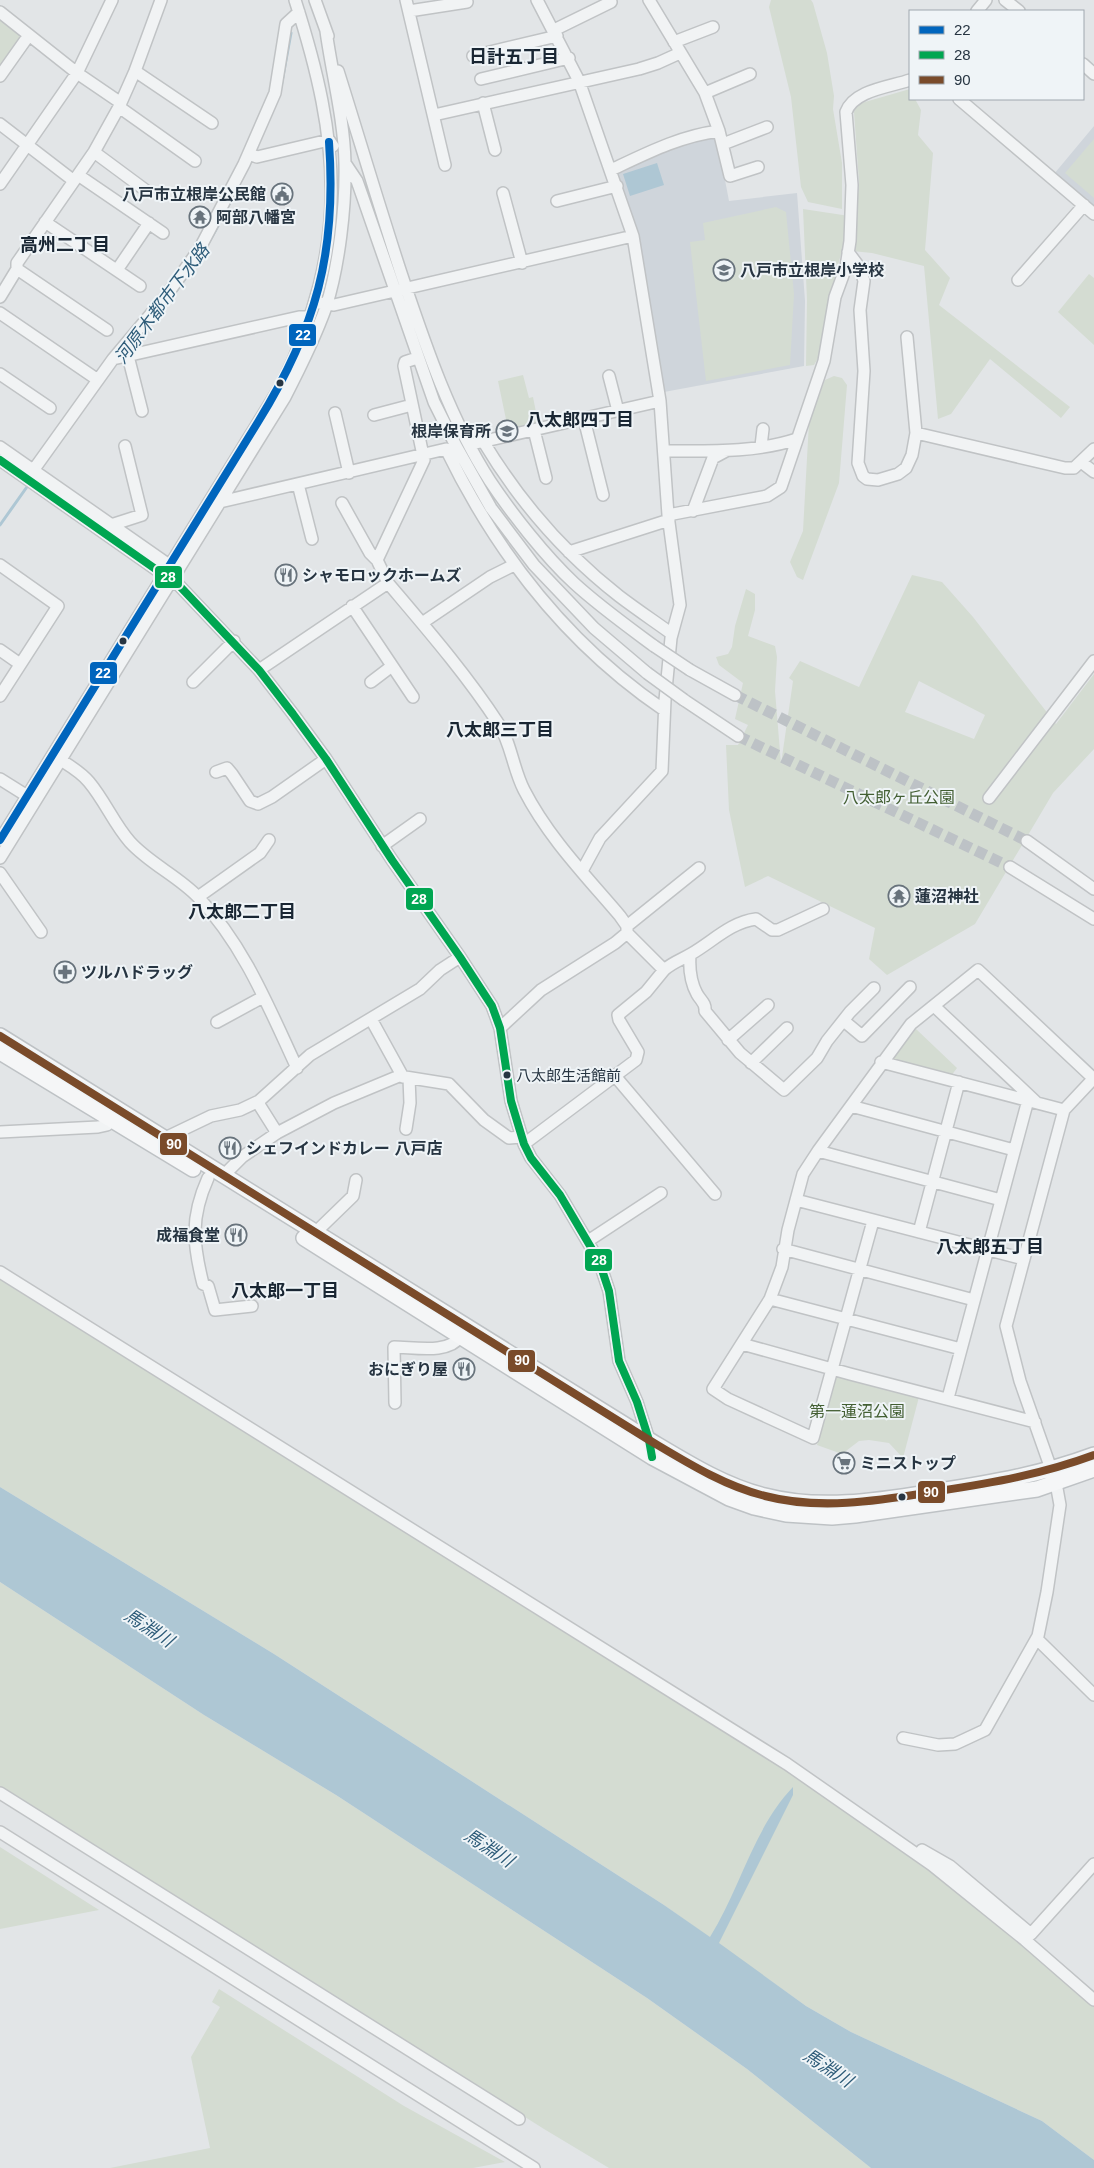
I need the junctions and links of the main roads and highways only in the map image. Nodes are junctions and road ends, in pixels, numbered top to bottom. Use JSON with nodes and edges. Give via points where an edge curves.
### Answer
{"nodes":[{"id":1,"x":0,"y":1036,"type":"edge"},
{"id":2,"x":0,"y":1052,"type":"edge"},
{"id":3,"x":1094,"y":1455,"type":"edge"},
{"id":4,"x":1094,"y":1469,"type":"edge"},
{"id":5,"x":1054,"y":1476,"type":"junction"}],
"edges":[{"from":1,"to":5,"type":"main road","via":[[649,1440],[714,1477],[765,1496],[838,1504]]},
{"from":2,"to":5,"type":"main road","via":[[652,1456],[729,1498],[786,1514],[832,1517],[1037,1489]]},
{"from":3,"to":5,"type":"main road"},
{"from":4,"to":5,"type":"main road"}]}
